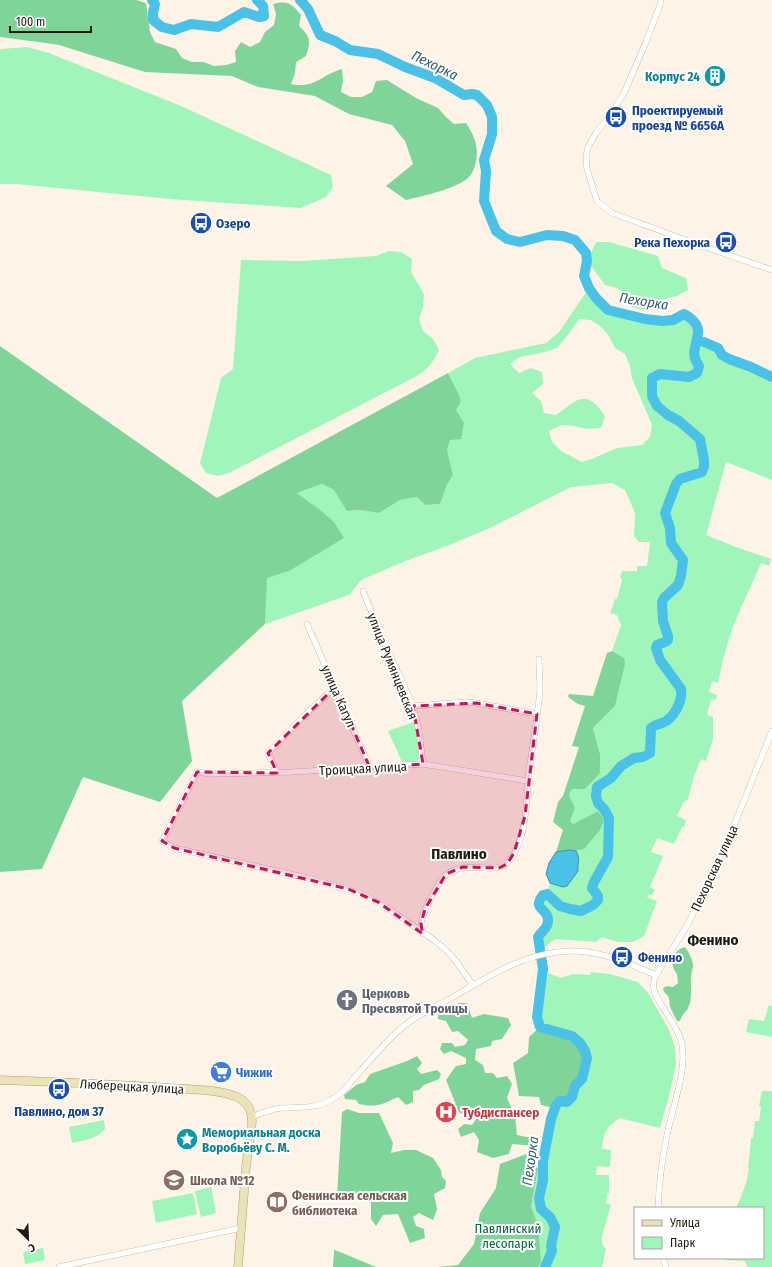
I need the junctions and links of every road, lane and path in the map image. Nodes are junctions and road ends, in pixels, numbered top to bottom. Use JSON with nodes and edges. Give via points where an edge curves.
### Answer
{"nodes":[{"id":1,"x":660,"y":0,"type":"edge"},
{"id":2,"x":772,"y":270,"type":"edge"},
{"id":3,"x":364,"y":591,"type":"dead end"},
{"id":4,"x":307,"y":624,"type":"dead end"},
{"id":5,"x":539,"y":659,"type":"dead end"},
{"id":6,"x":335,"y":687,"type":"junction"},
{"id":7,"x":413,"y":706,"type":"junction"},
{"id":8,"x":537,"y":714,"type":"junction"},
{"id":9,"x":772,"y":731,"type":"edge"},
{"id":10,"x":423,"y":764,"type":"junction"},
{"id":11,"x":370,"y":768,"type":"junction"},
{"id":12,"x":277,"y":773,"type":"junction"},
{"id":13,"x":528,"y":780,"type":"junction"},
{"id":14,"x":423,"y":934,"type":"junction"},
{"id":15,"x":656,"y":974,"type":"junction"},
{"id":16,"x":473,"y":986,"type":"junction"},
{"id":17,"x":0,"y":1080,"type":"edge"},
{"id":18,"x":252,"y":1117,"type":"junction"},
{"id":19,"x":658,"y":1207,"type":"edge"},
{"id":20,"x":241,"y":1228,"type":"junction"},
{"id":21,"x":59,"y":1267,"type":"edge"},
{"id":22,"x":238,"y":1267,"type":"edge"}],
"edges":[{"from":1,"to":2,"type":"street","via":[[646,42],[624,93],[588,147],[587,169],[597,201],[612,213]]},
{"from":3,"to":7,"type":"street","name":"улица Румянцевская"},
{"from":4,"to":6,"type":"street","name":"улица Кагул"},
{"from":5,"to":8,"type":"street","via":[[540,688]]},
{"from":6,"to":11,"type":"street","name":"улица Кагул"},
{"from":6,"to":12,"type":"street","via":[[268,753]]},
{"from":7,"to":8,"type":"street","via":[[465,702]]},
{"from":7,"to":10,"type":"street","name":"улица Румянцевская"},
{"from":8,"to":13,"type":"street"},
{"from":9,"to":15,"type":"street","name":"Пехорская улица","via":[[735,823],[688,924]]},
{"from":10,"to":11,"type":"street","name":"Троицкая улица"},
{"from":10,"to":13,"type":"street","name":"Троицкая улица"},
{"from":11,"to":12,"type":"street","name":"Троицкая улица"},
{"from":12,"to":14,"type":"street","name":"Троицкая улица","via":[[197,772],[162,841],[174,848],[308,878],[365,895]]},
{"from":13,"to":14,"type":"street","via":[[525,816],[520,838],[510,861],[500,868],[463,867],[446,874],[425,909],[421,924]]},
{"from":14,"to":16,"type":"street","via":[[447,951]]},
{"from":15,"to":16,"type":"street","via":[[605,956],[570,951],[533,956],[513,963]]},
{"from":15,"to":19,"type":"street","via":[[655,994],[679,1037],[683,1055],[664,1150]]},
{"from":16,"to":18,"type":"street","via":[[399,1030],[344,1090],[330,1101],[306,1107],[270,1110]]},
{"from":17,"to":18,"type":"main road","name":"Люберецкая улица","via":[[219,1092],[243,1100]]},
{"from":18,"to":20,"type":"main road"},
{"from":20,"to":21,"type":"street"},
{"from":20,"to":22,"type":"main road"}]}
